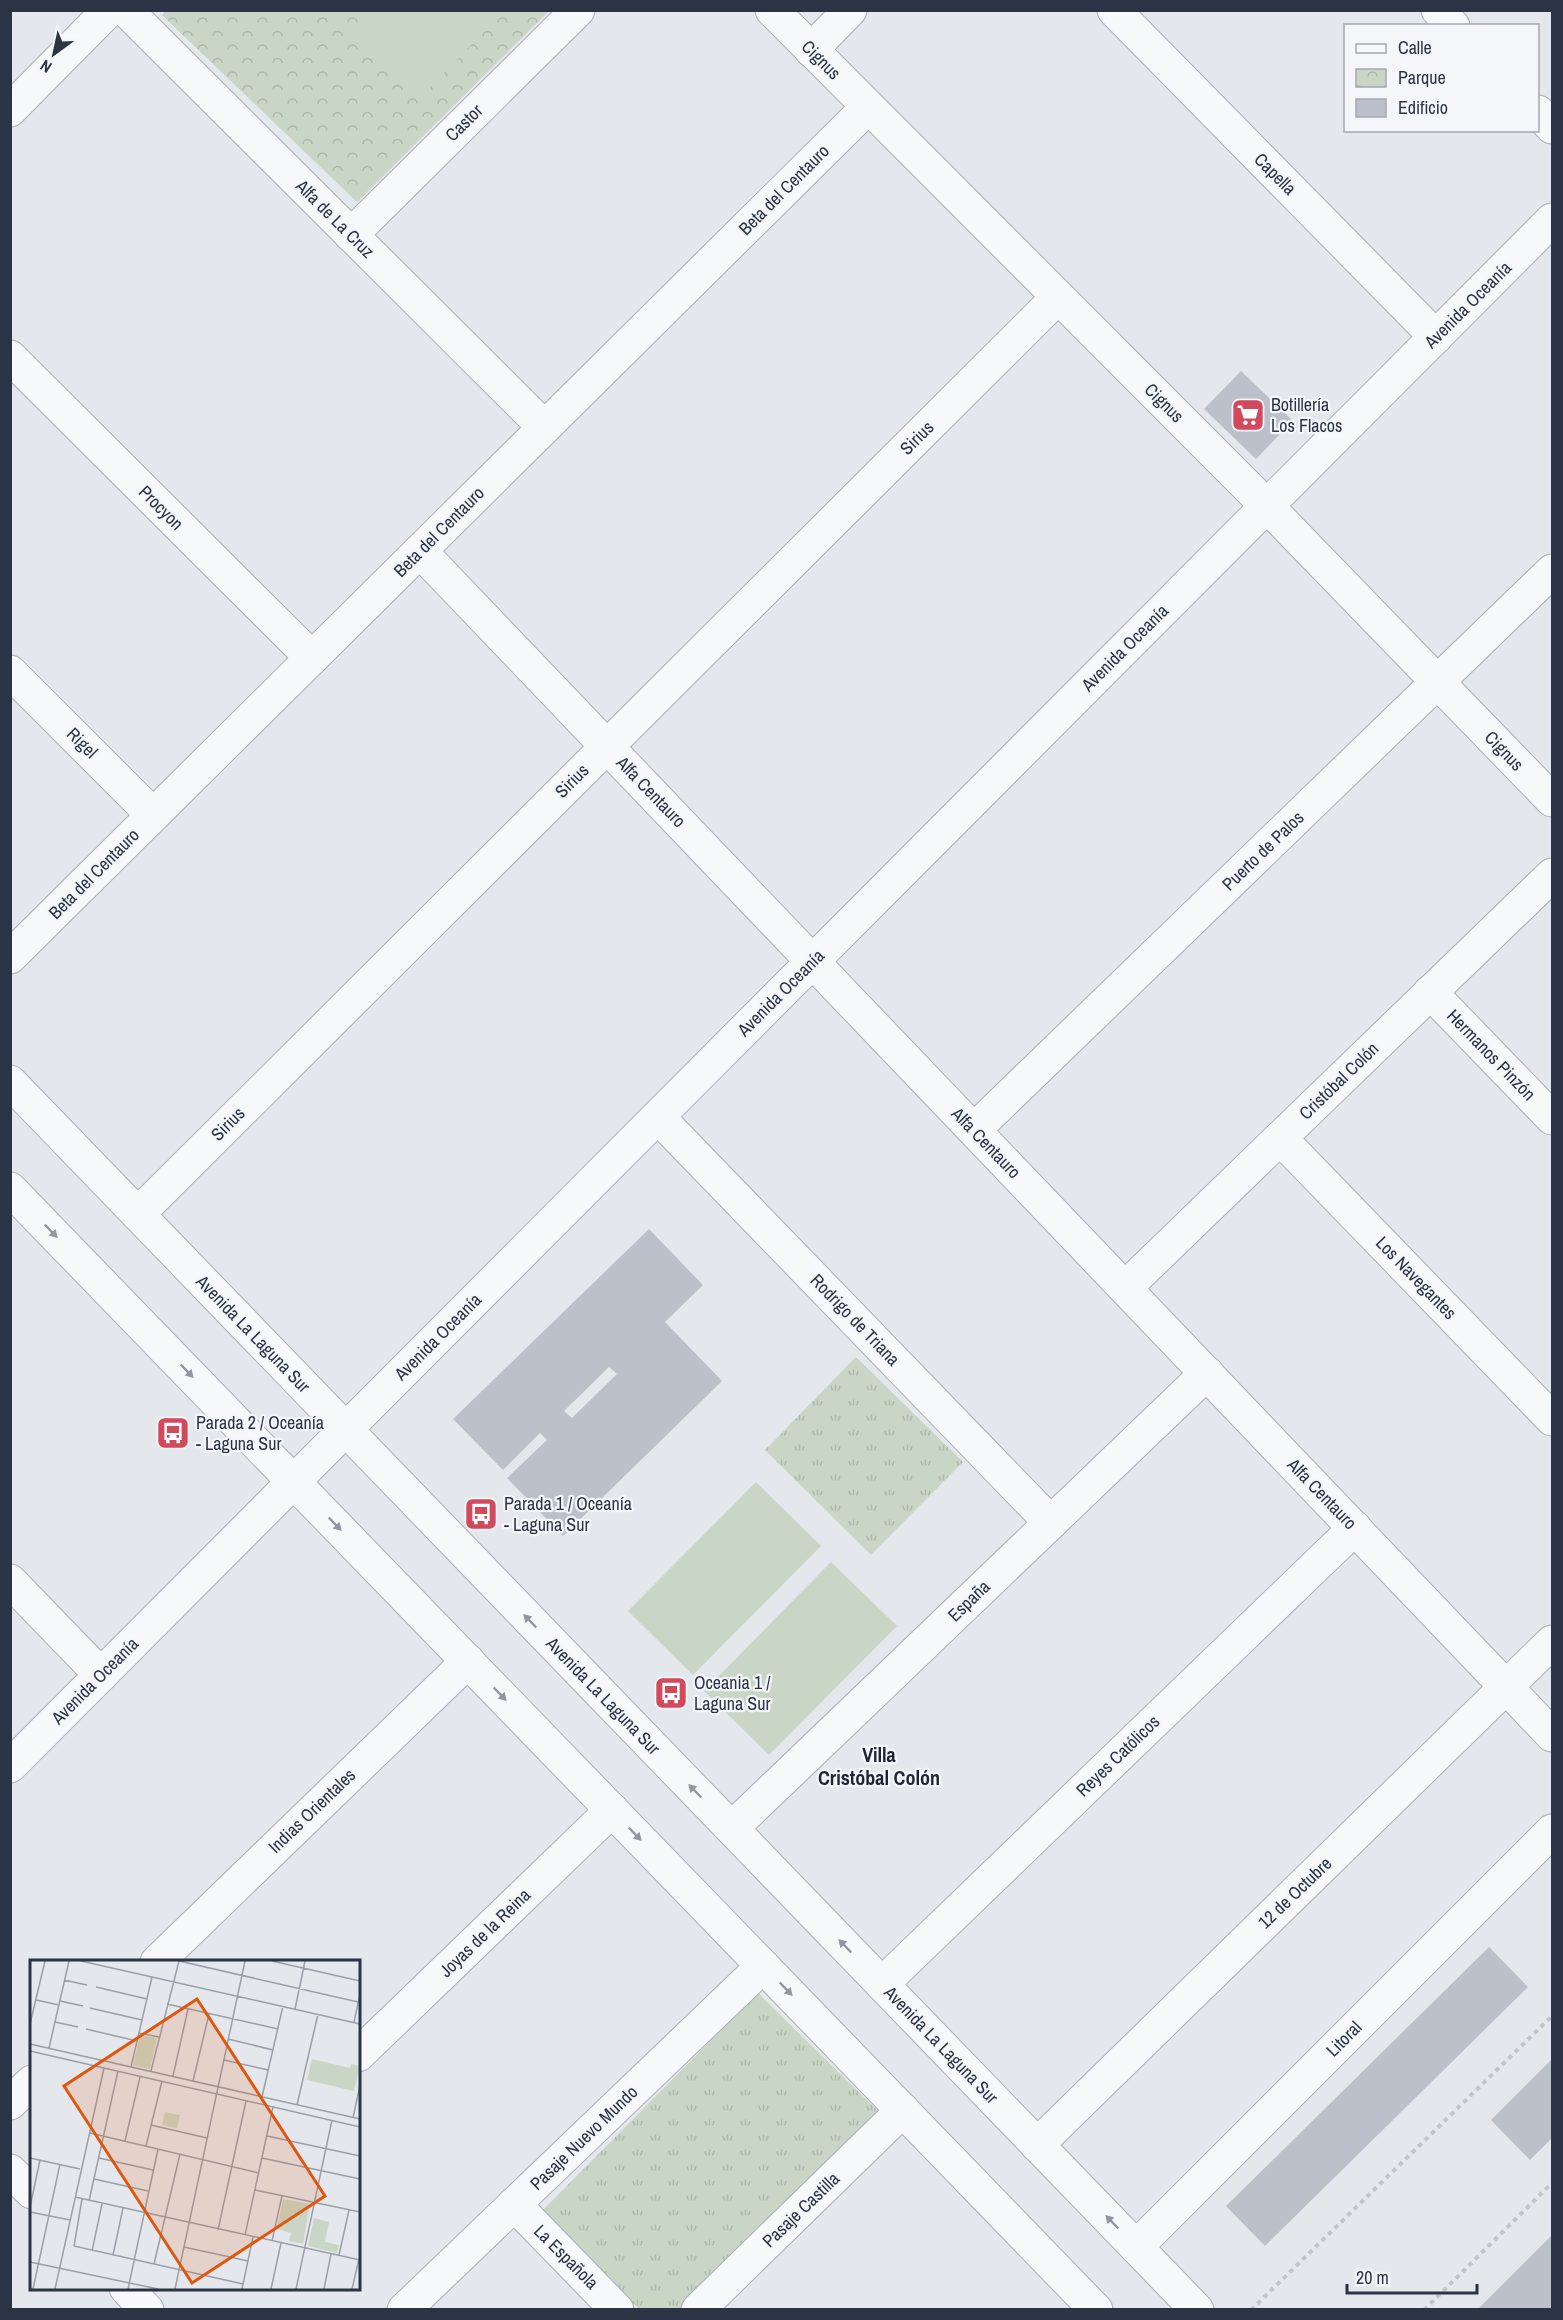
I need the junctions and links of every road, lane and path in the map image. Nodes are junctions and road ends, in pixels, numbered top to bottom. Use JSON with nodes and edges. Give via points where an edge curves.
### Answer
{"nodes":[{"id":1,"x":109,"y":10,"type":"edge"},
{"id":2,"x":126,"y":10,"type":"edge"},
{"id":3,"x":578,"y":10,"type":"edge"},
{"id":4,"x":772,"y":10,"type":"edge"},
{"id":5,"x":850,"y":10,"type":"edge"},
{"id":6,"x":1114,"y":10,"type":"edge"},
{"id":7,"x":1438,"y":10,"type":"edge"},
{"id":8,"x":1451,"y":24,"type":"edge"},
{"id":9,"x":811,"y":50,"type":"junction"},
{"id":10,"x":868,"y":107,"type":"junction"},
{"id":11,"x":10,"y":110,"type":"edge"},
{"id":12,"x":1539,"y":113,"type":"edge"},
{"id":13,"x":1552,"y":127,"type":"edge"},
{"id":14,"x":1552,"y":220,"type":"edge"},
{"id":15,"x":351,"y":235,"type":"junction"},
{"id":16,"x":1058,"y":297,"type":"junction"},
{"id":17,"x":1436,"y":337,"type":"junction"},
{"id":18,"x":10,"y":357,"type":"edge"},
{"id":19,"x":544,"y":428,"type":"junction"},
{"id":20,"x":1267,"y":506,"type":"junction"},
{"id":21,"x":420,"y":551,"type":"junction"},
{"id":22,"x":1552,"y":571,"type":"edge"},
{"id":23,"x":312,"y":658,"type":"junction"},
{"id":24,"x":10,"y":672,"type":"edge"},
{"id":25,"x":1438,"y":682,"type":"junction"},
{"id":26,"x":607,"y":746,"type":"junction"},
{"id":27,"x":1552,"y":800,"type":"edge"},
{"id":28,"x":153,"y":815,"type":"junction"},
{"id":29,"x":1552,"y":875,"type":"edge"},
{"id":30,"x":10,"y":957,"type":"edge"},
{"id":31,"x":812,"y":961,"type":"junction"},
{"id":32,"x":1430,"y":992,"type":"junction"},
{"id":33,"x":10,"y":1083,"type":"edge"},
{"id":34,"x":658,"y":1117,"type":"junction"},
{"id":35,"x":1552,"y":1118,"type":"edge"},
{"id":36,"x":974,"y":1130,"type":"junction"},
{"id":37,"x":1280,"y":1138,"type":"junction"},
{"id":38,"x":10,"y":1189,"type":"edge"},
{"id":39,"x":138,"y":1214,"type":"junction"},
{"id":40,"x":1125,"y":1288,"type":"junction"},
{"id":41,"x":1207,"y":1373,"type":"junction"},
{"id":42,"x":1552,"y":1419,"type":"edge"},
{"id":43,"x":345,"y":1430,"type":"junction"},
{"id":44,"x":294,"y":1482,"type":"junction"},
{"id":45,"x":1051,"y":1523,"type":"junction"},
{"id":46,"x":1355,"y":1528,"type":"junction"},
{"id":47,"x":10,"y":1581,"type":"edge"},
{"id":48,"x":1552,"y":1642,"type":"edge"},
{"id":49,"x":468,"y":1661,"type":"junction"},
{"id":50,"x":101,"y":1675,"type":"junction"},
{"id":51,"x":1507,"y":1687,"type":"junction"},
{"id":52,"x":1552,"y":1735,"type":"edge"},
{"id":53,"x":10,"y":1766,"type":"edge"},
{"id":54,"x":612,"y":1810,"type":"junction"},
{"id":55,"x":732,"y":1828,"type":"junction"},
{"id":56,"x":1552,"y":1831,"type":"edge"},
{"id":57,"x":159,"y":1960,"type":"edge"},
{"id":58,"x":763,"y":1966,"type":"junction"},
{"id":59,"x":882,"y":1984,"type":"junction"},
{"id":60,"x":1552,"y":2016,"type":"edge"},
{"id":61,"x":360,"y":2053,"type":"edge"},
{"id":62,"x":30,"y":2084,"type":"edge"},
{"id":63,"x":10,"y":2103,"type":"edge"},
{"id":64,"x":903,"y":2110,"type":"junction"},
{"id":65,"x":1037,"y":2145,"type":"junction"},
{"id":66,"x":10,"y":2171,"type":"edge"},
{"id":67,"x":1552,"y":2183,"type":"edge"},
{"id":68,"x":30,"y":2190,"type":"edge"},
{"id":69,"x":514,"y":2204,"type":"junction"},
{"id":70,"x":1136,"y":2247,"type":"junction"},
{"id":71,"x":127,"y":2290,"type":"edge"},
{"id":72,"x":712,"y":2305,"type":"edge"},
{"id":73,"x":147,"y":2310,"type":"edge"},
{"id":74,"x":404,"y":2310,"type":"edge"},
{"id":75,"x":617,"y":2310,"type":"edge"},
{"id":76,"x":1096,"y":2310,"type":"edge"},
{"id":77,"x":1197,"y":2310,"type":"edge"},
{"id":78,"x":1251,"y":2310,"type":"edge"},
{"id":79,"x":1424,"y":2310,"type":"edge"}],
"edges":[{"from":1,"to":11,"type":"street"},
{"from":2,"to":15,"type":"street","name":"Alfa de La Cruz"},
{"from":3,"to":15,"type":"street","name":"Castor"},
{"from":4,"to":9,"type":"street","name":"Cignus"},
{"from":5,"to":9,"type":"street"},
{"from":6,"to":17,"type":"street","name":"Capella"},
{"from":7,"to":8,"type":"street"},
{"from":9,"to":10,"type":"street","name":"Cignus"},
{"from":10,"to":16,"type":"street","name":"Cignus"},
{"from":10,"to":19,"type":"street","name":"Beta del Centauro"},
{"from":12,"to":13,"type":"street"},
{"from":14,"to":17,"type":"street","name":"Avenida Oceanía"},
{"from":15,"to":19,"type":"street","name":"Alfa de La Cruz"},
{"from":16,"to":20,"type":"street","name":"Cignus"},
{"from":16,"to":26,"type":"street","name":"Sirius"},
{"from":17,"to":20,"type":"street","name":"Avenida Oceanía"},
{"from":18,"to":23,"type":"street","name":"Procyon"},
{"from":19,"to":21,"type":"street","name":"Beta del Centauro"},
{"from":20,"to":25,"type":"street","name":"Cignus"},
{"from":20,"to":31,"type":"street","name":"Avenida Oceanía"},
{"from":21,"to":23,"type":"street","name":"Beta del Centauro"},
{"from":21,"to":26,"type":"street","name":"Alfa Centauro"},
{"from":22,"to":25,"type":"street","name":"Puerto de Palos"},
{"from":23,"to":28,"type":"street","name":"Beta del Centauro"},
{"from":24,"to":28,"type":"street","name":"Rigel"},
{"from":25,"to":27,"type":"street","name":"Cignus"},
{"from":25,"to":36,"type":"street","name":"Puerto de Palos"},
{"from":26,"to":31,"type":"street","name":"Alfa Centauro"},
{"from":26,"to":39,"type":"street","name":"Sirius"},
{"from":28,"to":30,"type":"street","name":"Beta del Centauro"},
{"from":29,"to":32,"type":"street","name":"Cristóbal Colón"},
{"from":31,"to":34,"type":"street","name":"Avenida Oceanía"},
{"from":31,"to":36,"type":"street","name":"Alfa Centauro"},
{"from":32,"to":35,"type":"street","name":"Hermanos Pinzón"},
{"from":32,"to":37,"type":"street","name":"Cristóbal Colón"},
{"from":33,"to":39,"type":"street","name":"Avenida La Laguna Sur"},
{"from":34,"to":43,"type":"street","name":"Avenida Oceanía"},
{"from":34,"to":45,"type":"street","name":"Rodrigo de Triana"},
{"from":36,"to":40,"type":"street","name":"Alfa Centauro"},
{"from":37,"to":40,"type":"street","name":"Cristóbal Colón"},
{"from":37,"to":42,"type":"street","name":"Los Navegantes"},
{"from":38,"to":44,"type":"street","one_way":true},
{"from":39,"to":43,"type":"street","name":"Avenida La Laguna Sur"},
{"from":40,"to":41,"type":"street","name":"Alfa Centauro"},
{"from":41,"to":45,"type":"street","name":"España"},
{"from":41,"to":46,"type":"street","name":"Alfa Centauro"},
{"from":43,"to":44,"type":"street","name":"Avenida Oceanía"},
{"from":55,"to":43,"type":"street","name":"Avenida La Laguna Sur","one_way":true},
{"from":44,"to":49,"type":"street","one_way":true},
{"from":44,"to":50,"type":"street","name":"Avenida Oceanía"},
{"from":45,"to":55,"type":"street","name":"España"},
{"from":46,"to":51,"type":"street","name":"Alfa Centauro"},
{"from":46,"to":59,"type":"street","name":"Reyes Católicos"},
{"from":47,"to":50,"type":"street"},
{"from":48,"to":51,"type":"street","name":"12 de Octubre"},
{"from":49,"to":54,"type":"street","one_way":true},
{"from":49,"to":57,"type":"street","name":"Indias Orientales"},
{"from":50,"to":53,"type":"street","name":"Avenida Oceanía"},
{"from":51,"to":52,"type":"street","name":"Alfa Centauro"},
{"from":51,"to":65,"type":"street","name":"12 de Octubre"},
{"from":54,"to":58,"type":"street","one_way":true},
{"from":54,"to":61,"type":"street","name":"Joyas de la Reina"},
{"from":59,"to":55,"type":"street","name":"Avenida La Laguna Sur","one_way":true},
{"from":56,"to":70,"type":"street","name":"Litoral"},
{"from":58,"to":64,"type":"street","one_way":true},
{"from":58,"to":69,"type":"street","name":"Pasaje Nuevo Mundo"},
{"from":59,"to":65,"type":"street","name":"Avenida La Laguna Sur"},
{"from":60,"to":78,"type":"path"},
{"from":62,"to":63,"type":"street"},
{"from":64,"to":72,"type":"street","name":"Pasaje Castilla"},
{"from":64,"to":76,"type":"street"},
{"from":70,"to":65,"type":"street","name":"Avenida La Laguna Sur","one_way":true},
{"from":66,"to":68,"type":"street"},
{"from":67,"to":79,"type":"path"},
{"from":69,"to":74,"type":"street","name":"Pasaje Nuevo Mundo"},
{"from":69,"to":75,"type":"street","name":"La Española"},
{"from":70,"to":77,"type":"street","name":"Avenida La Laguna Sur"},
{"from":71,"to":73,"type":"street"}]}
